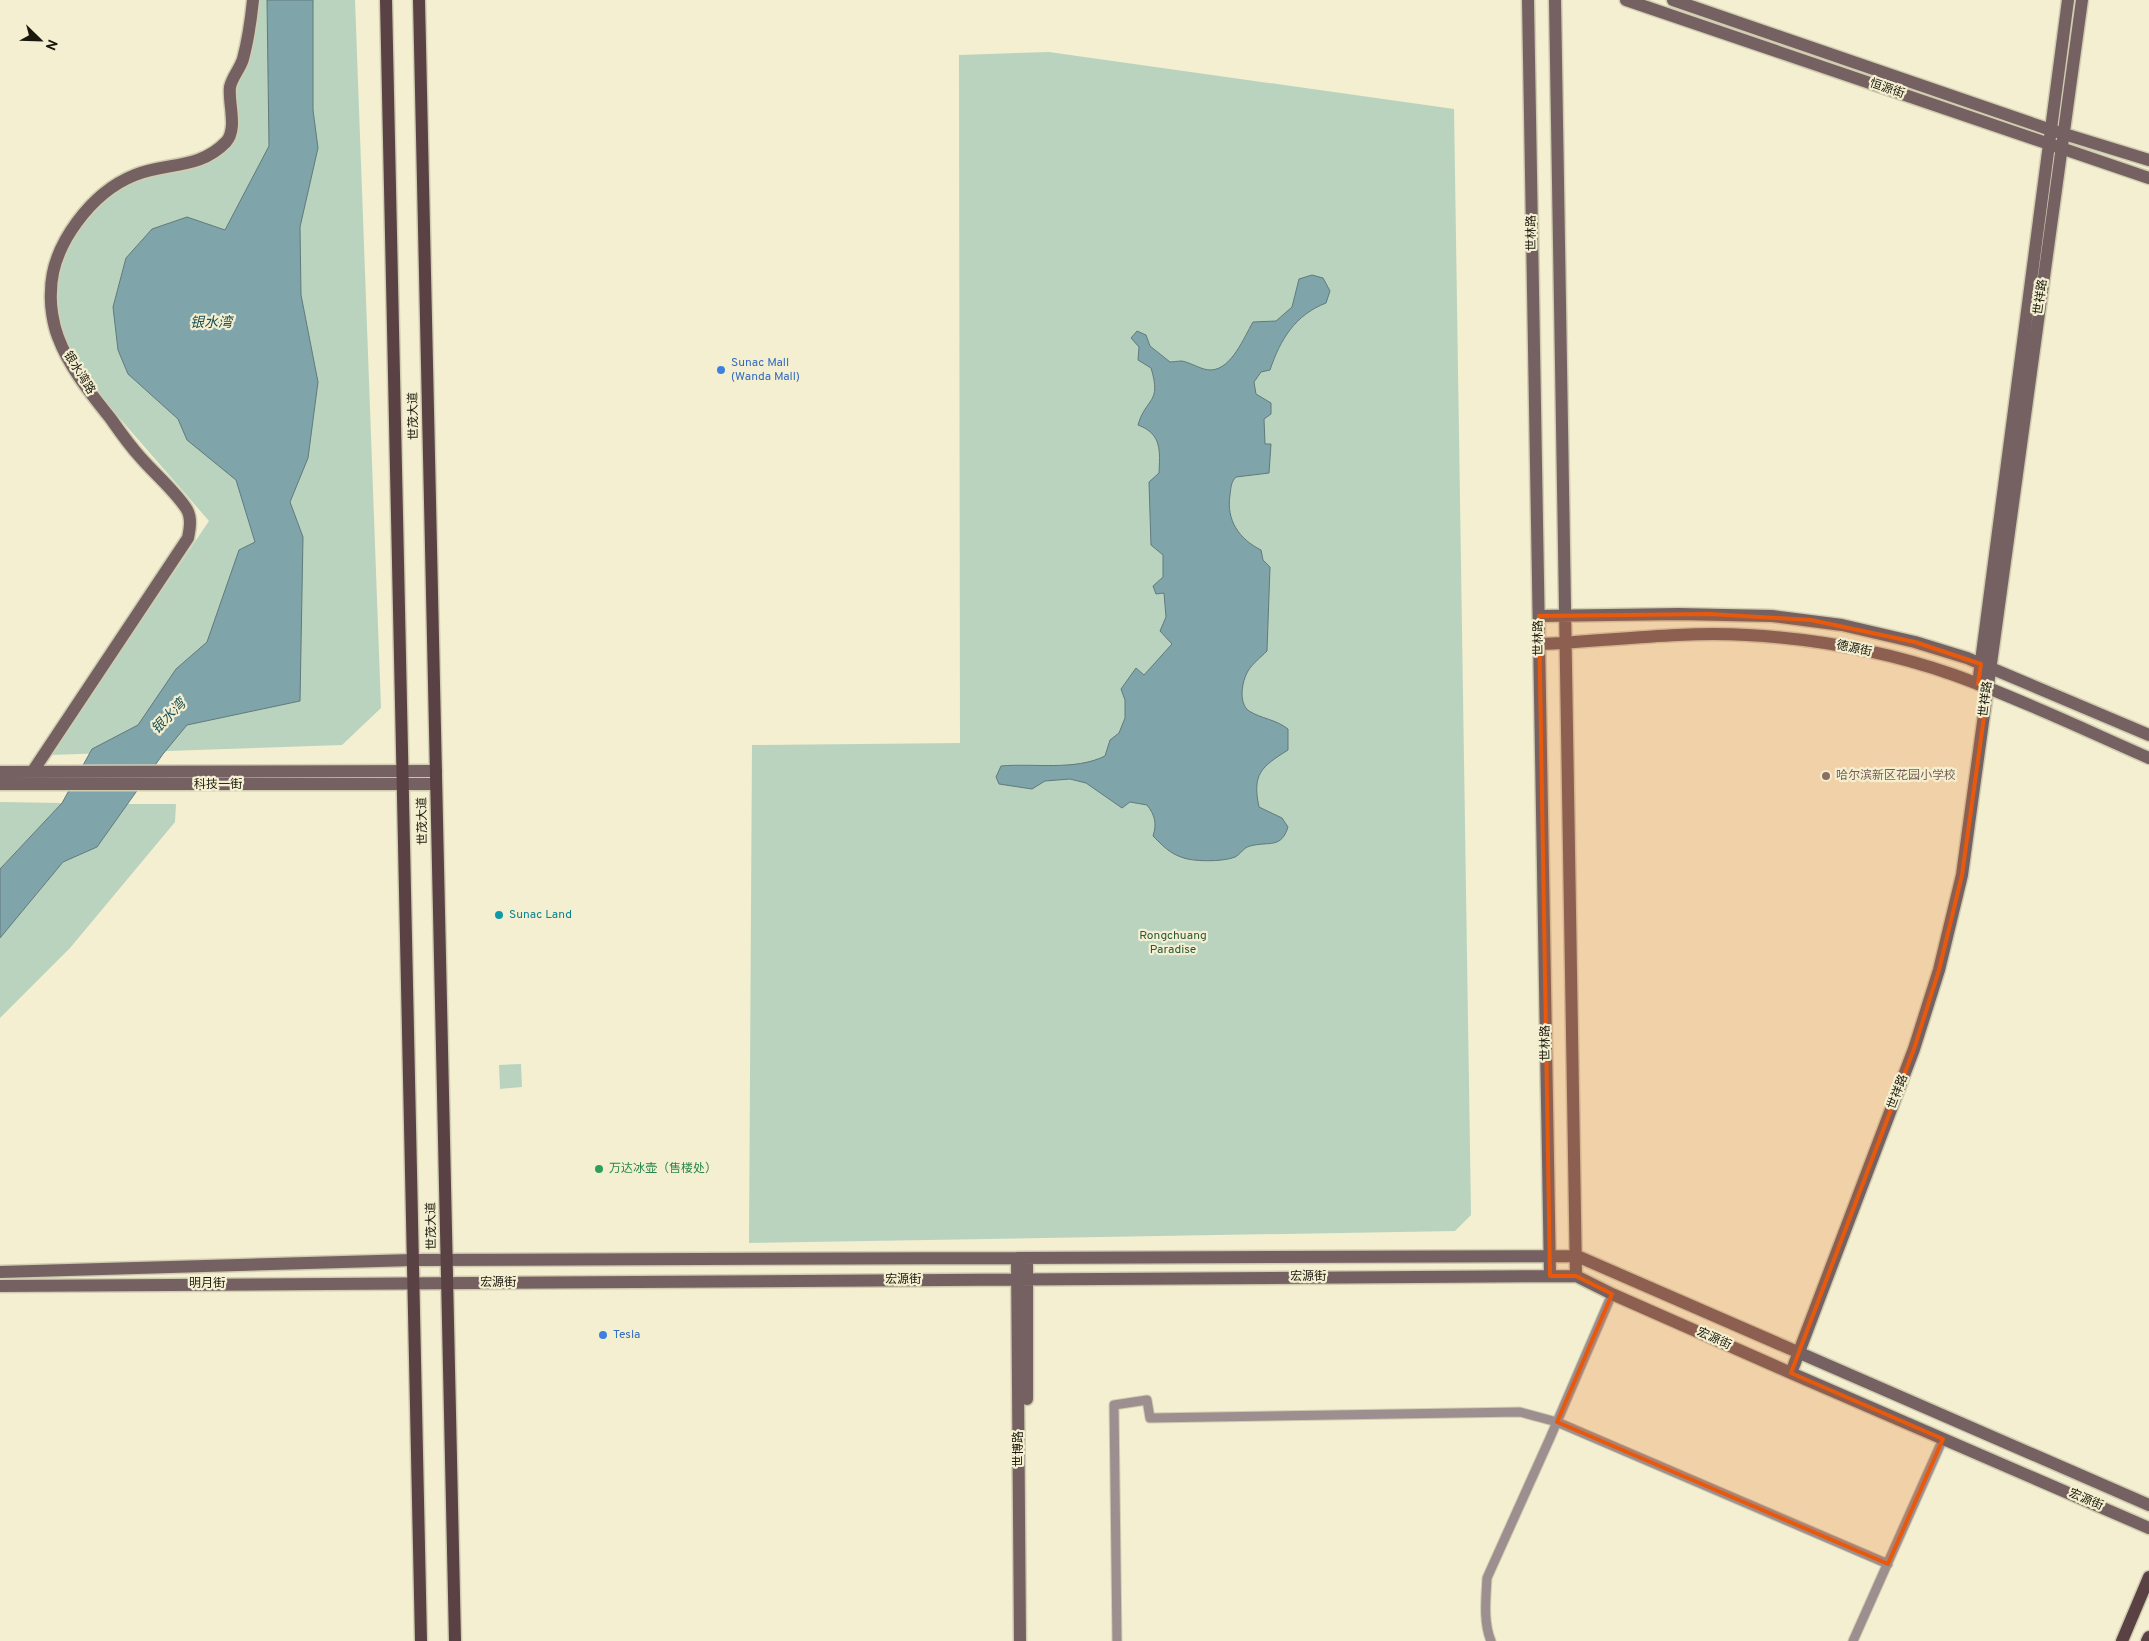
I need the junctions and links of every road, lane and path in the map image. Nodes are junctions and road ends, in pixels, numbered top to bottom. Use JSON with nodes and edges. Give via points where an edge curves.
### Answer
{"nodes":[{"id":1,"x":254,"y":0,"type":"edge"},
{"id":2,"x":386,"y":0,"type":"edge"},
{"id":3,"x":419,"y":0,"type":"edge"},
{"id":4,"x":1528,"y":0,"type":"edge"},
{"id":5,"x":1555,"y":0,"type":"edge"},
{"id":6,"x":1626,"y":0,"type":"edge"},
{"id":7,"x":1673,"y":0,"type":"edge"},
{"id":8,"x":2068,"y":0,"type":"edge"},
{"id":9,"x":2082,"y":0,"type":"edge"},
{"id":10,"x":2051,"y":130,"type":"junction"},
{"id":11,"x":2064,"y":134,"type":"junction"},
{"id":12,"x":2049,"y":144,"type":"junction"},
{"id":13,"x":2062,"y":148,"type":"junction"},
{"id":14,"x":2149,"y":160,"type":"edge"},
{"id":15,"x":2149,"y":178,"type":"edge"},
{"id":16,"x":1565,"y":615,"type":"junction"},
{"id":17,"x":1539,"y":616,"type":"junction"},
{"id":18,"x":1566,"y":643,"type":"junction"},
{"id":19,"x":1540,"y":644,"type":"junction"},
{"id":20,"x":1986,"y":665,"type":"junction"},
{"id":21,"x":1983,"y":686,"type":"junction"},
{"id":22,"x":2149,"y":735,"type":"edge"},
{"id":23,"x":2149,"y":758,"type":"edge"},
{"id":24,"x":403,"y":771,"type":"junction"},
{"id":25,"x":436,"y":771,"type":"junction"},
{"id":26,"x":0,"y":772,"type":"edge"},
{"id":27,"x":34,"y":775,"type":"junction"},
{"id":28,"x":0,"y":784,"type":"edge"},
{"id":29,"x":403,"y":784,"type":"junction"},
{"id":30,"x":436,"y":784,"type":"junction"},
{"id":31,"x":1549,"y":1256,"type":"junction"},
{"id":32,"x":1577,"y":1256,"type":"junction"},
{"id":33,"x":1022,"y":1258,"type":"junction"},
{"id":34,"x":413,"y":1260,"type":"junction"},
{"id":35,"x":447,"y":1260,"type":"junction"},
{"id":36,"x":0,"y":1272,"type":"edge"},
{"id":37,"x":1550,"y":1276,"type":"junction"},
{"id":38,"x":1576,"y":1276,"type":"junction"},
{"id":39,"x":1022,"y":1279,"type":"junction"},
{"id":40,"x":414,"y":1283,"type":"junction"},
{"id":41,"x":448,"y":1283,"type":"junction"},
{"id":42,"x":0,"y":1286,"type":"edge"},
{"id":43,"x":1612,"y":1294,"type":"junction"},
{"id":44,"x":1799,"y":1353,"type":"junction"},
{"id":45,"x":1791,"y":1373,"type":"junction"},
{"id":46,"x":1557,"y":1422,"type":"junction"},
{"id":47,"x":1943,"y":1439,"type":"junction"},
{"id":48,"x":2149,"y":1505,"type":"edge"},
{"id":49,"x":2149,"y":1528,"type":"edge"},
{"id":50,"x":1888,"y":1564,"type":"junction"},
{"id":51,"x":2149,"y":1577,"type":"edge"},
{"id":52,"x":2149,"y":1637,"type":"edge"},
{"id":53,"x":421,"y":1641,"type":"edge"},
{"id":54,"x":456,"y":1641,"type":"edge"},
{"id":55,"x":1020,"y":1641,"type":"edge"},
{"id":56,"x":1028,"y":1641,"type":"edge"},
{"id":57,"x":1117,"y":1641,"type":"edge"},
{"id":58,"x":1491,"y":1641,"type":"edge"},
{"id":59,"x":1852,"y":1641,"type":"edge"},
{"id":60,"x":2122,"y":1641,"type":"edge"},
{"id":61,"x":2148,"y":1641,"type":"edge"}],
"edges":[{"from":1,"to":27,"type":"main road","name":"银水湾路","via":[[242,61],[230,85],[231,134],[226,142],[204,158],[187,165],[136,175],[118,184],[78,220],[66,238],[54,270],[50,292],[57,336],[85,385],[137,454],[187,510],[191,524],[188,538]]},
{"from":2,"to":24,"type":"main road","name":"世茂大道"},
{"from":3,"to":25,"type":"main road","name":"世茂大道"},
{"from":4,"to":17,"type":"main road","name":"世林路"},
{"from":5,"to":16,"type":"main road"},
{"from":6,"to":12,"type":"main road","name":"恒源街"},
{"from":7,"to":10,"type":"main road","name":"恒源街"},
{"from":8,"to":10,"type":"main road","name":"世祥路"},
{"from":9,"to":11,"type":"main road","name":"世祥路"},
{"from":10,"to":11,"type":"main road","name":"恒源街"},
{"from":10,"to":12,"type":"main road","name":"世祥路"},
{"from":11,"to":13,"type":"main road","name":"世祥路"},
{"from":11,"to":14,"type":"main road","name":"恒源街"},
{"from":12,"to":13,"type":"main road","name":"恒源街"},
{"from":12,"to":20,"type":"main road","name":"世祥路"},
{"from":13,"to":15,"type":"main road","name":"恒源街"},
{"from":13,"to":20,"type":"main road","name":"世祥路"},
{"from":16,"to":17,"type":"main road","name":"德源街"},
{"from":16,"to":18,"type":"main road"},
{"from":16,"to":20,"type":"main road","name":"德源街","via":[[1710,614],[1811,620],[1915,642]]},
{"from":17,"to":19,"type":"main road","name":"世林路"},
{"from":18,"to":19,"type":"main road","name":"德源街"},
{"from":18,"to":21,"type":"main road","name":"德源街","via":[[1703,634],[1793,639],[1884,655]]},
{"from":18,"to":32,"type":"main road"},
{"from":19,"to":31,"type":"main road","name":"世林路"},
{"from":20,"to":21,"type":"main road","name":"世祥路"},
{"from":20,"to":22,"type":"main road","name":"德源街"},
{"from":21,"to":23,"type":"main road","name":"德源街"},
{"from":21,"to":44,"type":"main road","name":"世祥路","via":[[1962,875],[1940,970],[1914,1049]]},
{"from":24,"to":25,"type":"main road","name":"科技一街"},
{"from":24,"to":27,"type":"main road","name":"科技一街"},
{"from":24,"to":29,"type":"main road","name":"世茂大道"},
{"from":25,"to":30,"type":"main road","name":"世茂大道"},
{"from":26,"to":27,"type":"main road","name":"科技一街"},
{"from":27,"to":28,"type":"main road","name":"科技一街"},
{"from":27,"to":29,"type":"main road","name":"科技一街","via":[[188,785]]},
{"from":29,"to":30,"type":"main road","name":"科技一街"},
{"from":29,"to":34,"type":"main road","name":"世茂大道"},
{"from":30,"to":35,"type":"main road","name":"世茂大道"},
{"from":31,"to":32,"type":"main road","name":"宏源街"},
{"from":31,"to":33,"type":"main road","name":"宏源街"},
{"from":31,"to":37,"type":"main road","name":"世林路"},
{"from":32,"to":38,"type":"main road"},
{"from":32,"to":44,"type":"main road","name":"宏源街"},
{"from":33,"to":35,"type":"main road","name":"宏源街"},
{"from":33,"to":39,"type":"main road","name":"世博路"},
{"from":34,"to":35,"type":"main road","name":"宏源街"},
{"from":34,"to":36,"type":"main road","name":"明月街"},
{"from":34,"to":40,"type":"main road","name":"世茂大道"},
{"from":35,"to":41,"type":"main road","name":"世茂大道"},
{"from":37,"to":38,"type":"main road","name":"宏源街"},
{"from":37,"to":39,"type":"main road","name":"宏源街"},
{"from":38,"to":43,"type":"main road","name":"宏源街"},
{"from":39,"to":41,"type":"main road","name":"宏源街"},
{"from":39,"to":55,"type":"main road","name":"世博路"},
{"from":39,"to":56,"type":"main road","name":"世博路"},
{"from":40,"to":41,"type":"main road","name":"宏源街"},
{"from":40,"to":42,"type":"main road","name":"明月街"},
{"from":40,"to":53,"type":"main road","name":"世茂大道"},
{"from":41,"to":54,"type":"main road","name":"世茂大道"},
{"from":43,"to":45,"type":"main road","name":"宏源街"},
{"from":43,"to":46,"type":"street"},
{"from":44,"to":45,"type":"main road","name":"世祥路"},
{"from":44,"to":48,"type":"main road","name":"宏源街"},
{"from":45,"to":47,"type":"main road","name":"宏源街"},
{"from":46,"to":50,"type":"street"},
{"from":46,"to":57,"type":"street","via":[[1520,1412],[1150,1418],[1147,1400],[1114,1405]]},
{"from":46,"to":58,"type":"street","via":[[1487,1578],[1485,1600]]},
{"from":47,"to":49,"type":"main road","name":"宏源街"},
{"from":47,"to":50,"type":"street"},
{"from":50,"to":59,"type":"street"},
{"from":51,"to":60,"type":"main road"},
{"from":52,"to":61,"type":"main road"}]}
